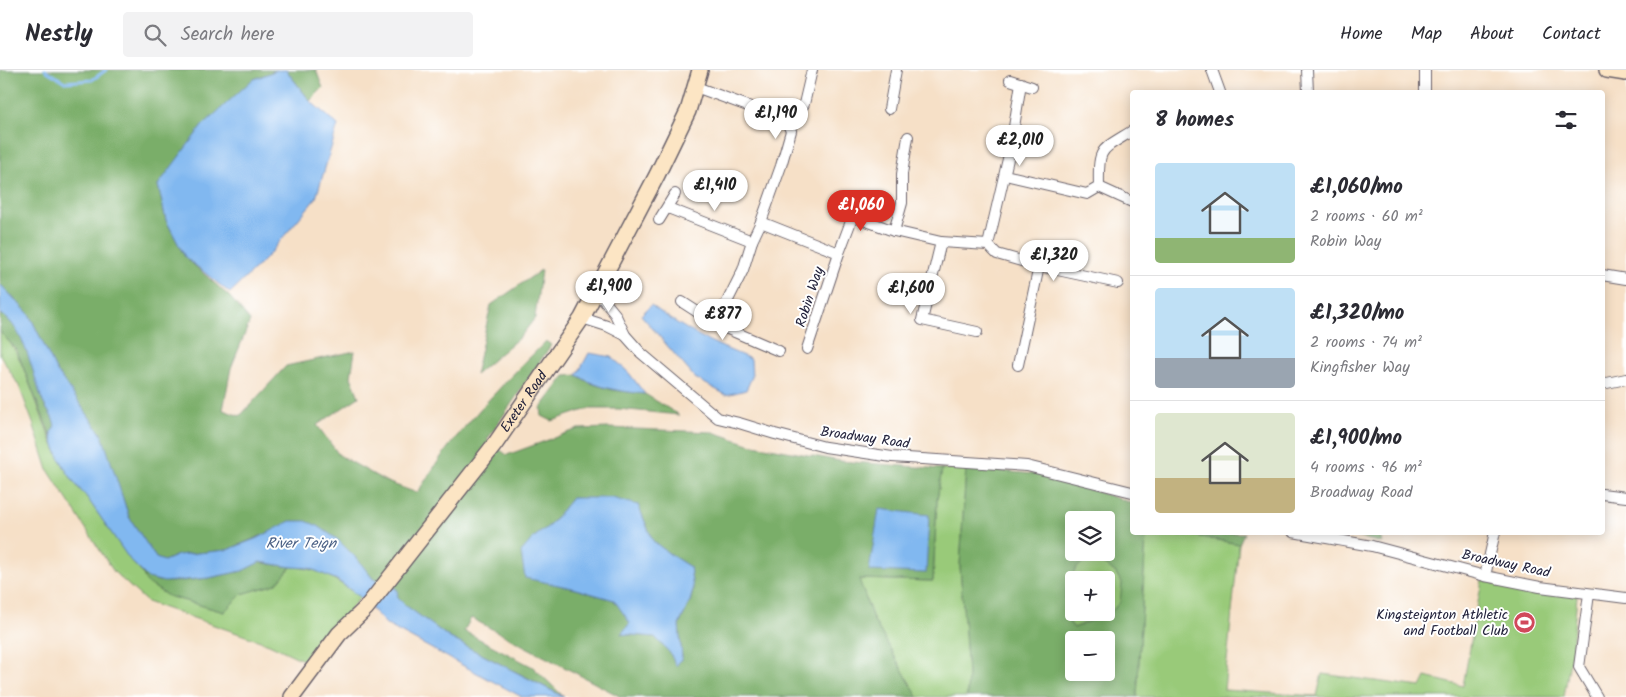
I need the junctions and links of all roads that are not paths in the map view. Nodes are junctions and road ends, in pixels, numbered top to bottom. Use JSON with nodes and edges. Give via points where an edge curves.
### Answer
{"nodes":[{"id":1,"x":700,"y":70,"type":"edge"},
{"id":2,"x":812,"y":70,"type":"edge"},
{"id":3,"x":896,"y":70,"type":"edge"},
{"id":4,"x":1212,"y":70,"type":"edge"},
{"id":5,"x":1307,"y":70,"type":"edge"},
{"id":6,"x":1425,"y":70,"type":"edge"},
{"id":7,"x":1607,"y":70,"type":"edge"},
{"id":8,"x":1626,"y":73,"type":"edge"},
{"id":9,"x":1010,"y":80,"type":"dead end"},
{"id":10,"x":1021,"y":83,"type":"junction"},
{"id":11,"x":696,"y":87,"type":"junction"},
{"id":12,"x":1032,"y":87,"type":"dead end"},
{"id":13,"x":1219,"y":90,"type":"edge"},
{"id":14,"x":1308,"y":90,"type":"edge"},
{"id":15,"x":1425,"y":90,"type":"edge"},
{"id":16,"x":889,"y":108,"type":"dead end"},
{"id":17,"x":788,"y":126,"type":"junction"},
{"id":18,"x":1130,"y":132,"type":"edge"},
{"id":19,"x":908,"y":137,"type":"dead end"},
{"id":20,"x":1005,"y":175,"type":"junction"},
{"id":21,"x":1099,"y":187,"type":"junction"},
{"id":22,"x":675,"y":194,"type":"dead end"},
{"id":23,"x":1130,"y":201,"type":"edge"},
{"id":24,"x":668,"y":208,"type":"junction"},
{"id":25,"x":659,"y":220,"type":"dead end"},
{"id":26,"x":761,"y":222,"type":"junction"},
{"id":27,"x":894,"y":231,"type":"junction"},
{"id":28,"x":752,"y":241,"type":"junction"},
{"id":29,"x":941,"y":242,"type":"junction"},
{"id":30,"x":988,"y":245,"type":"junction"},
{"id":31,"x":838,"y":254,"type":"junction"},
{"id":32,"x":1039,"y":266,"type":"junction"},
{"id":33,"x":1605,"y":276,"type":"edge"},
{"id":34,"x":1626,"y":279,"type":"edge"},
{"id":35,"x":1118,"y":283,"type":"dead end"},
{"id":36,"x":596,"y":291,"type":"junction"},
{"id":37,"x":682,"y":302,"type":"dead end"},
{"id":38,"x":582,"y":318,"type":"junction"},
{"id":39,"x":716,"y":324,"type":"junction"},
{"id":40,"x":977,"y":332,"type":"dead end"},
{"id":41,"x":625,"y":335,"type":"junction"},
{"id":42,"x":807,"y":349,"type":"dead end"},
{"id":43,"x":779,"y":351,"type":"dead end"},
{"id":44,"x":1018,"y":364,"type":"dead end"},
{"id":45,"x":1626,"y":379,"type":"edge"},
{"id":46,"x":1605,"y":383,"type":"edge"},
{"id":47,"x":1130,"y":492,"type":"edge"},
{"id":48,"x":1605,"y":494,"type":"edge"},
{"id":49,"x":1626,"y":497,"type":"edge"},
{"id":50,"x":1310,"y":535,"type":"edge"},
{"id":51,"x":1493,"y":535,"type":"edge"},
{"id":52,"x":1485,"y":576,"type":"junction"},
{"id":53,"x":1589,"y":594,"type":"junction"},
{"id":54,"x":1626,"y":598,"type":"edge"},
{"id":55,"x":292,"y":697,"type":"edge"},
{"id":56,"x":1597,"y":697,"type":"edge"}],
"edges":[{"from":1,"to":11,"type":"street","name":"Exeter Road"},
{"from":2,"to":17,"type":"street","via":[[804,104]]},
{"from":3,"to":16,"type":"street"},
{"from":4,"to":13,"type":"street"},
{"from":5,"to":14,"type":"street"},
{"from":6,"to":15,"type":"street"},
{"from":7,"to":8,"type":"street"},
{"from":9,"to":10,"type":"street"},
{"from":10,"to":12,"type":"street"},
{"from":10,"to":20,"type":"street"},
{"from":11,"to":17,"type":"street","via":[[786,120]]},
{"from":11,"to":36,"type":"street","name":"Exeter Road","via":[[657,175]]},
{"from":17,"to":26,"type":"street","via":[[791,131]]},
{"from":18,"to":21,"type":"street","via":[[1102,151]]},
{"from":19,"to":27,"type":"street","via":[[902,174],[902,203]]},
{"from":20,"to":21,"type":"street","via":[[1088,194]]},
{"from":20,"to":30,"type":"street"},
{"from":21,"to":23,"type":"street"},
{"from":22,"to":24,"type":"street"},
{"from":24,"to":25,"type":"street"},
{"from":24,"to":28,"type":"street"},
{"from":26,"to":28,"type":"street"},
{"from":26,"to":31,"type":"street","name":"Robin Way"},
{"from":27,"to":29,"type":"street","name":"Robin Way"},
{"from":27,"to":31,"type":"street","name":"Robin Way","via":[[853,216]]},
{"from":28,"to":39,"type":"street","via":[[743,270]]},
{"from":29,"to":30,"type":"street","name":"Robin Way"},
{"from":29,"to":40,"type":"street","via":[[922,320]]},
{"from":30,"to":32,"type":"street","via":[[997,254]]},
{"from":31,"to":42,"type":"street","name":"Robin Way"},
{"from":32,"to":35,"type":"street"},
{"from":32,"to":44,"type":"street"},
{"from":33,"to":34,"type":"street"},
{"from":36,"to":38,"type":"street","name":"Exeter Road"},
{"from":36,"to":41,"type":"street","name":"Broadway Road","via":[[615,314]]},
{"from":37,"to":39,"type":"street"},
{"from":38,"to":41,"type":"street","name":"Broadway Road"},
{"from":38,"to":55,"type":"street","name":"Exeter Road","via":[[510,425],[366,608],[339,634]]},
{"from":39,"to":43,"type":"street"},
{"from":41,"to":47,"type":"street","name":"Broadway Road","via":[[641,353],[718,418],[825,447],[892,457],[1027,466]]},
{"from":45,"to":46,"type":"street"},
{"from":48,"to":49,"type":"street"},
{"from":50,"to":52,"type":"street","name":"Broadway Road","via":[[1372,546]]},
{"from":51,"to":52,"type":"street"},
{"from":52,"to":53,"type":"street","name":"Broadway Road"},
{"from":53,"to":54,"type":"street","name":"Broadway Road"},
{"from":53,"to":56,"type":"street","via":[[1578,667]]}]}
